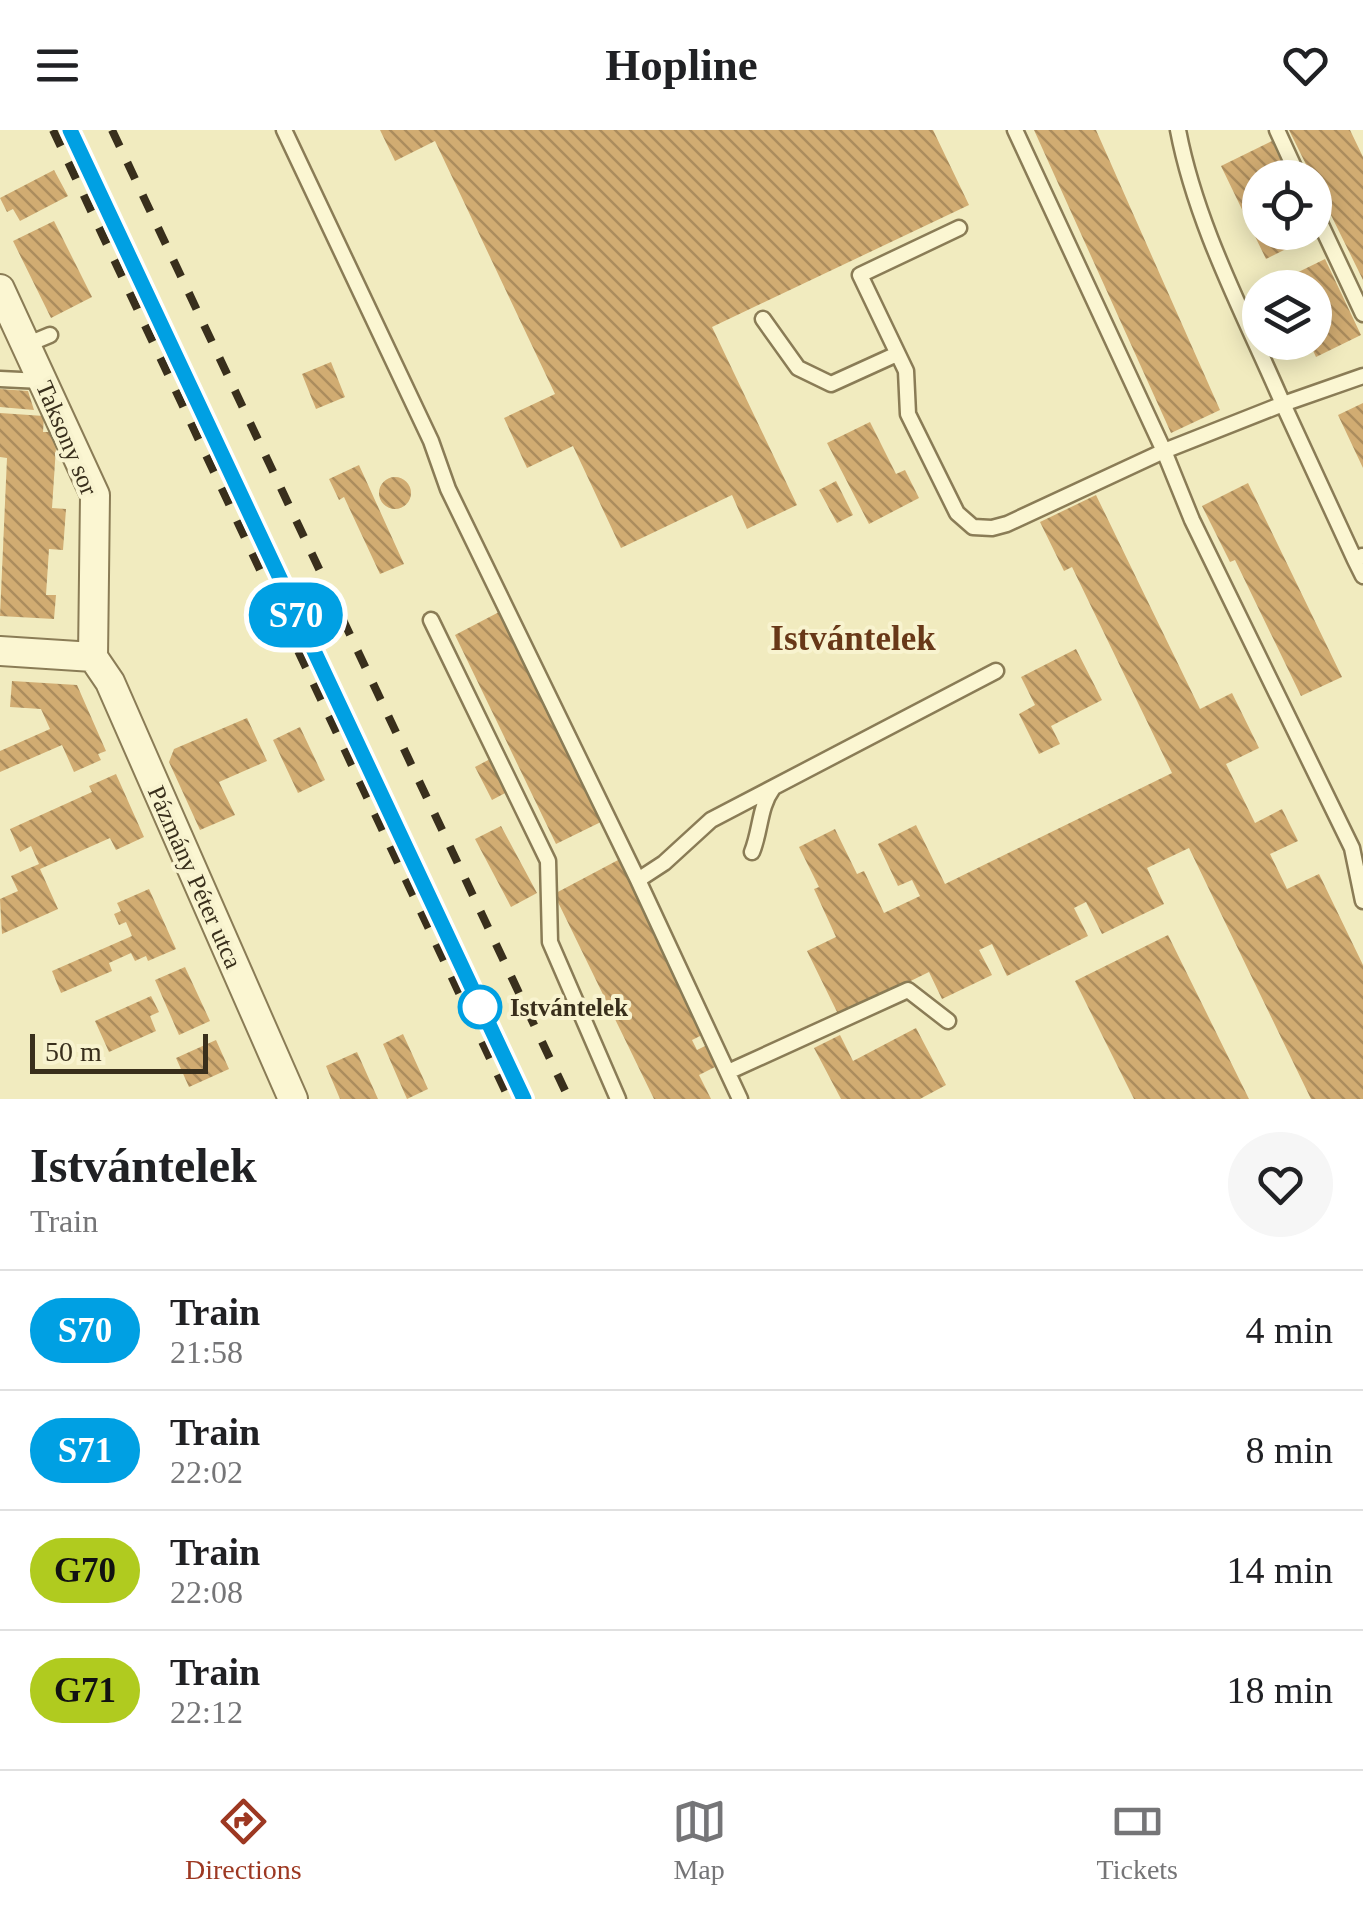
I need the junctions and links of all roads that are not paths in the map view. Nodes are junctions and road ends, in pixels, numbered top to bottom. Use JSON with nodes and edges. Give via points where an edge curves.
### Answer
{"nodes":[{"id":1,"x":284,"y":130,"type":"edge"},
{"id":2,"x":1015,"y":130,"type":"edge"},
{"id":3,"x":1178,"y":130,"type":"edge"},
{"id":4,"x":1276,"y":130,"type":"edge"},
{"id":5,"x":1290,"y":160,"type":"edge"},
{"id":6,"x":960,"y":228,"type":"dead end"},
{"id":7,"x":1332,"y":248,"type":"edge"},
{"id":8,"x":0,"y":288,"type":"edge"},
{"id":9,"x":1363,"y":314,"type":"edge"},
{"id":10,"x":763,"y":319,"type":"dead end"},
{"id":11,"x":897,"y":354,"type":"junction"},
{"id":12,"x":1363,"y":376,"type":"edge"},
{"id":13,"x":0,"y":379,"type":"edge"},
{"id":14,"x":42,"y":380,"type":"junction"},
{"id":15,"x":1284,"y":404,"type":"junction"},
{"id":16,"x":1164,"y":451,"type":"junction"},
{"id":17,"x":1359,"y":558,"type":"edge"},
{"id":18,"x":1363,"y":576,"type":"edge"},
{"id":19,"x":430,"y":620,"type":"dead end"},
{"id":20,"x":0,"y":651,"type":"edge"},
{"id":21,"x":93,"y":656,"type":"junction"},
{"id":22,"x":996,"y":671,"type":"dead end"},
{"id":23,"x":777,"y":784,"type":"junction"},
{"id":24,"x":752,"y":852,"type":"dead end"},
{"id":25,"x":638,"y":880,"type":"junction"},
{"id":26,"x":1363,"y":901,"type":"edge"},
{"id":27,"x":948,"y":1021,"type":"dead end"},
{"id":28,"x":728,"y":1072,"type":"junction"},
{"id":29,"x":293,"y":1099,"type":"edge"},
{"id":30,"x":618,"y":1099,"type":"edge"},
{"id":31,"x":740,"y":1099,"type":"edge"}],
"edges":[{"from":1,"to":25,"type":"lane"},
{"from":2,"to":16,"type":"lane"},
{"from":3,"to":15,"type":"lane","via":[[1184,165]]},
{"from":4,"to":5,"type":"lane"},
{"from":6,"to":11,"type":"lane","via":[[860,275]]},
{"from":7,"to":9,"type":"lane"},
{"from":8,"to":14,"type":"street","name":"Taksony sor","via":[[38,340]]},
{"from":10,"to":11,"type":"lane","via":[[798,368],[831,384]]},
{"from":11,"to":16,"type":"lane","via":[[906,371],[908,414],[958,514],[973,526],[1008,524]]},
{"from":12,"to":15,"type":"lane"},
{"from":13,"to":14,"type":"lane"},
{"from":14,"to":21,"type":"street","name":"Taksony sor","via":[[95,495]]},
{"from":15,"to":16,"type":"lane"},
{"from":15,"to":17,"type":"lane"},
{"from":16,"to":26,"type":"lane","via":[[1352,848]]},
{"from":17,"to":18,"type":"lane"},
{"from":19,"to":30,"type":"lane","via":[[548,861],[550,942]]},
{"from":20,"to":21,"type":"street"},
{"from":21,"to":29,"type":"street","name":"Pázmány Péter utca"},
{"from":22,"to":23,"type":"lane"},
{"from":23,"to":24,"type":"lane","via":[[763,802]]},
{"from":23,"to":25,"type":"lane","via":[[711,820]]},
{"from":25,"to":28,"type":"lane"},
{"from":27,"to":28,"type":"lane","via":[[908,990]]},
{"from":28,"to":31,"type":"lane"}]}
